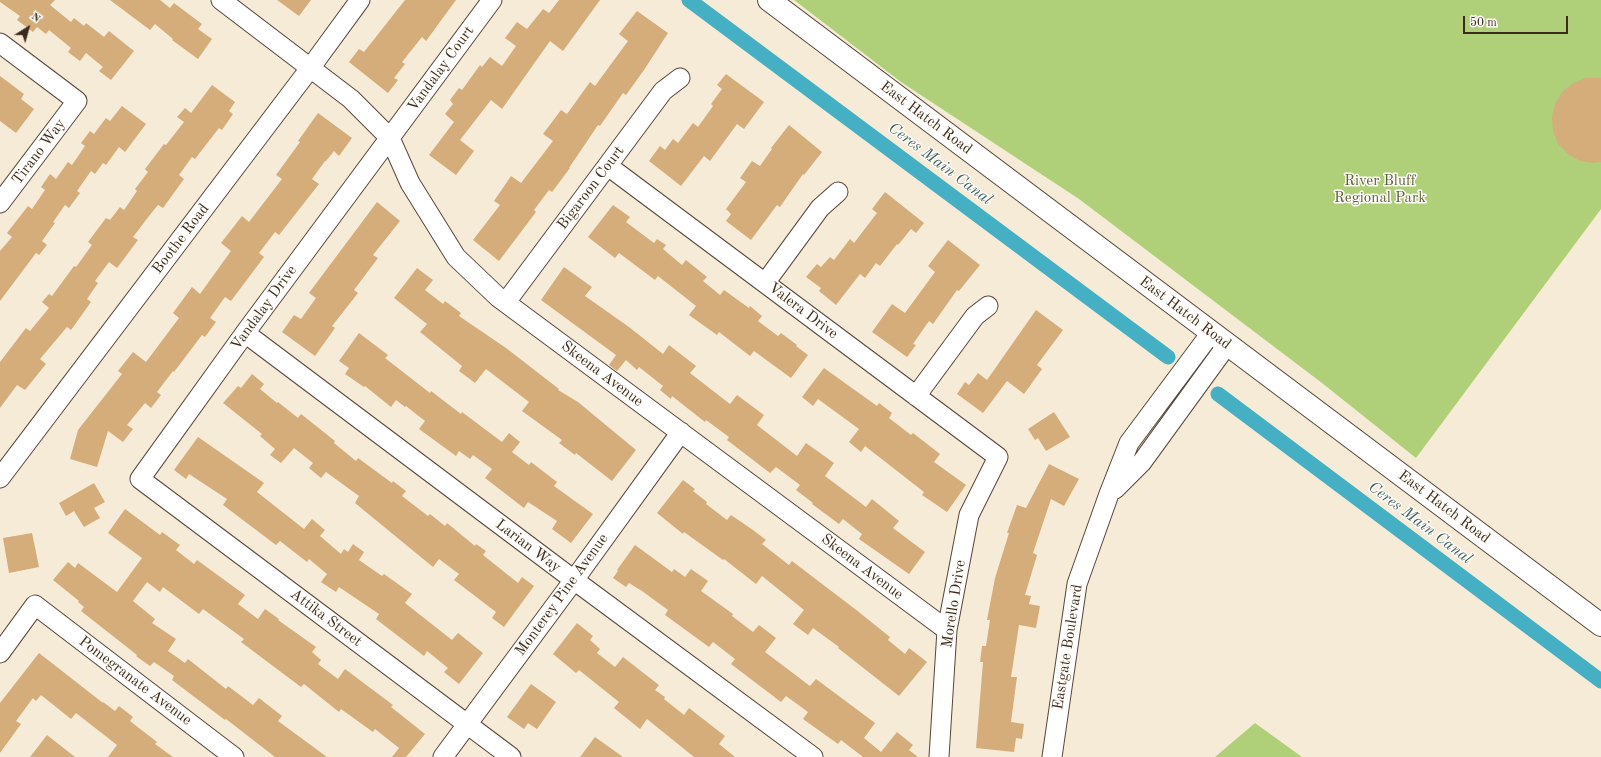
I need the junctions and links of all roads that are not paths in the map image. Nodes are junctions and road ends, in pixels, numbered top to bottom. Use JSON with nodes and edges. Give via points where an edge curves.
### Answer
{"nodes":[{"id":1,"x":221,"y":0,"type":"edge"},
{"id":2,"x":360,"y":0,"type":"edge"},
{"id":3,"x":492,"y":0,"type":"edge"},
{"id":4,"x":769,"y":0,"type":"edge"},
{"id":5,"x":0,"y":42,"type":"edge"},
{"id":6,"x":311,"y":67,"type":"junction"},
{"id":7,"x":680,"y":78,"type":"dead end"},
{"id":8,"x":390,"y":138,"type":"junction"},
{"id":9,"x":608,"y":166,"type":"junction"},
{"id":10,"x":838,"y":192,"type":"dead end"},
{"id":11,"x":0,"y":203,"type":"edge"},
{"id":12,"x":765,"y":283,"type":"junction"},
{"id":13,"x":506,"y":302,"type":"junction"},
{"id":14,"x":988,"y":306,"type":"dead end"},
{"id":15,"x":245,"y":333,"type":"junction"},
{"id":16,"x":1219,"y":339,"type":"junction"},
{"id":17,"x":916,"y":396,"type":"junction"},
{"id":18,"x":681,"y":432,"type":"junction"},
{"id":19,"x":998,"y":457,"type":"joint"},
{"id":20,"x":0,"y":478,"type":"edge"},
{"id":21,"x":140,"y":479,"type":"joint"},
{"id":22,"x":574,"y":580,"type":"junction"},
{"id":23,"x":1601,"y":625,"type":"edge"},
{"id":24,"x":947,"y":630,"type":"junction"},
{"id":25,"x":0,"y":652,"type":"edge"},
{"id":26,"x":467,"y":724,"type":"junction"},
{"id":27,"x":234,"y":757,"type":"edge"},
{"id":28,"x":442,"y":757,"type":"edge"},
{"id":29,"x":511,"y":757,"type":"edge"},
{"id":30,"x":812,"y":757,"type":"edge"},
{"id":31,"x":939,"y":757,"type":"edge"},
{"id":32,"x":1052,"y":757,"type":"edge"}],
"edges":[{"from":1,"to":6,"type":"street","name":"Skeena Avenue"},
{"from":2,"to":6,"type":"street","name":"Boothe Road"},
{"from":3,"to":8,"type":"street","name":"Vandalay Court"},
{"from":4,"to":16,"type":"main road","name":"East Hatch Road"},
{"from":5,"to":11,"type":"street","name":"Tirano Way","via":[[77,100]]},
{"from":6,"to":8,"type":"street","name":"Skeena Avenue","via":[[351,98]]},
{"from":6,"to":20,"type":"street","name":"Boothe Road"},
{"from":7,"to":9,"type":"street","name":"Bigaroon Court","via":[[663,91]]},
{"from":8,"to":13,"type":"street","name":"Skeena Avenue","via":[[410,183],[456,257]]},
{"from":8,"to":15,"type":"street","name":"Vandalay Drive"},
{"from":9,"to":12,"type":"street","name":"Valera Drive"},
{"from":9,"to":13,"type":"street","name":"Bigaroon Court"},
{"from":10,"to":12,"type":"street","via":[[820,208]]},
{"from":12,"to":17,"type":"street","name":"Valera Drive"},
{"from":13,"to":18,"type":"street","name":"Skeena Avenue"},
{"from":14,"to":17,"type":"street","via":[[975,316]]},
{"from":15,"to":21,"type":"street","name":"Vandalay Drive"},
{"from":15,"to":22,"type":"street","name":"Larian Way"},
{"from":16,"to":23,"type":"main road","name":"East Hatch Road"},
{"from":16,"to":32,"type":"street","name":"Eastgate Boulevard","via":[[1129,443],[1077,584]]},
{"from":17,"to":19,"type":"street","name":"Valera Drive"},
{"from":18,"to":22,"type":"street","name":"Monterey Pine Avenue"},
{"from":18,"to":24,"type":"street","name":"Skeena Avenue"},
{"from":19,"to":24,"type":"street","name":"Morello Drive","via":[[969,515]]},
{"from":21,"to":26,"type":"street","name":"Attika Street"},
{"from":22,"to":26,"type":"street","name":"Monterey Pine Avenue"},
{"from":22,"to":30,"type":"street","name":"Larian Way"},
{"from":24,"to":31,"type":"street","name":"Morello Drive"},
{"from":25,"to":27,"type":"street","name":"Pomegranate Avenue","via":[[35,605]]},
{"from":26,"to":28,"type":"street","name":"Monterey Pine Avenue"},
{"from":26,"to":29,"type":"street","name":"Attika Street"}]}
